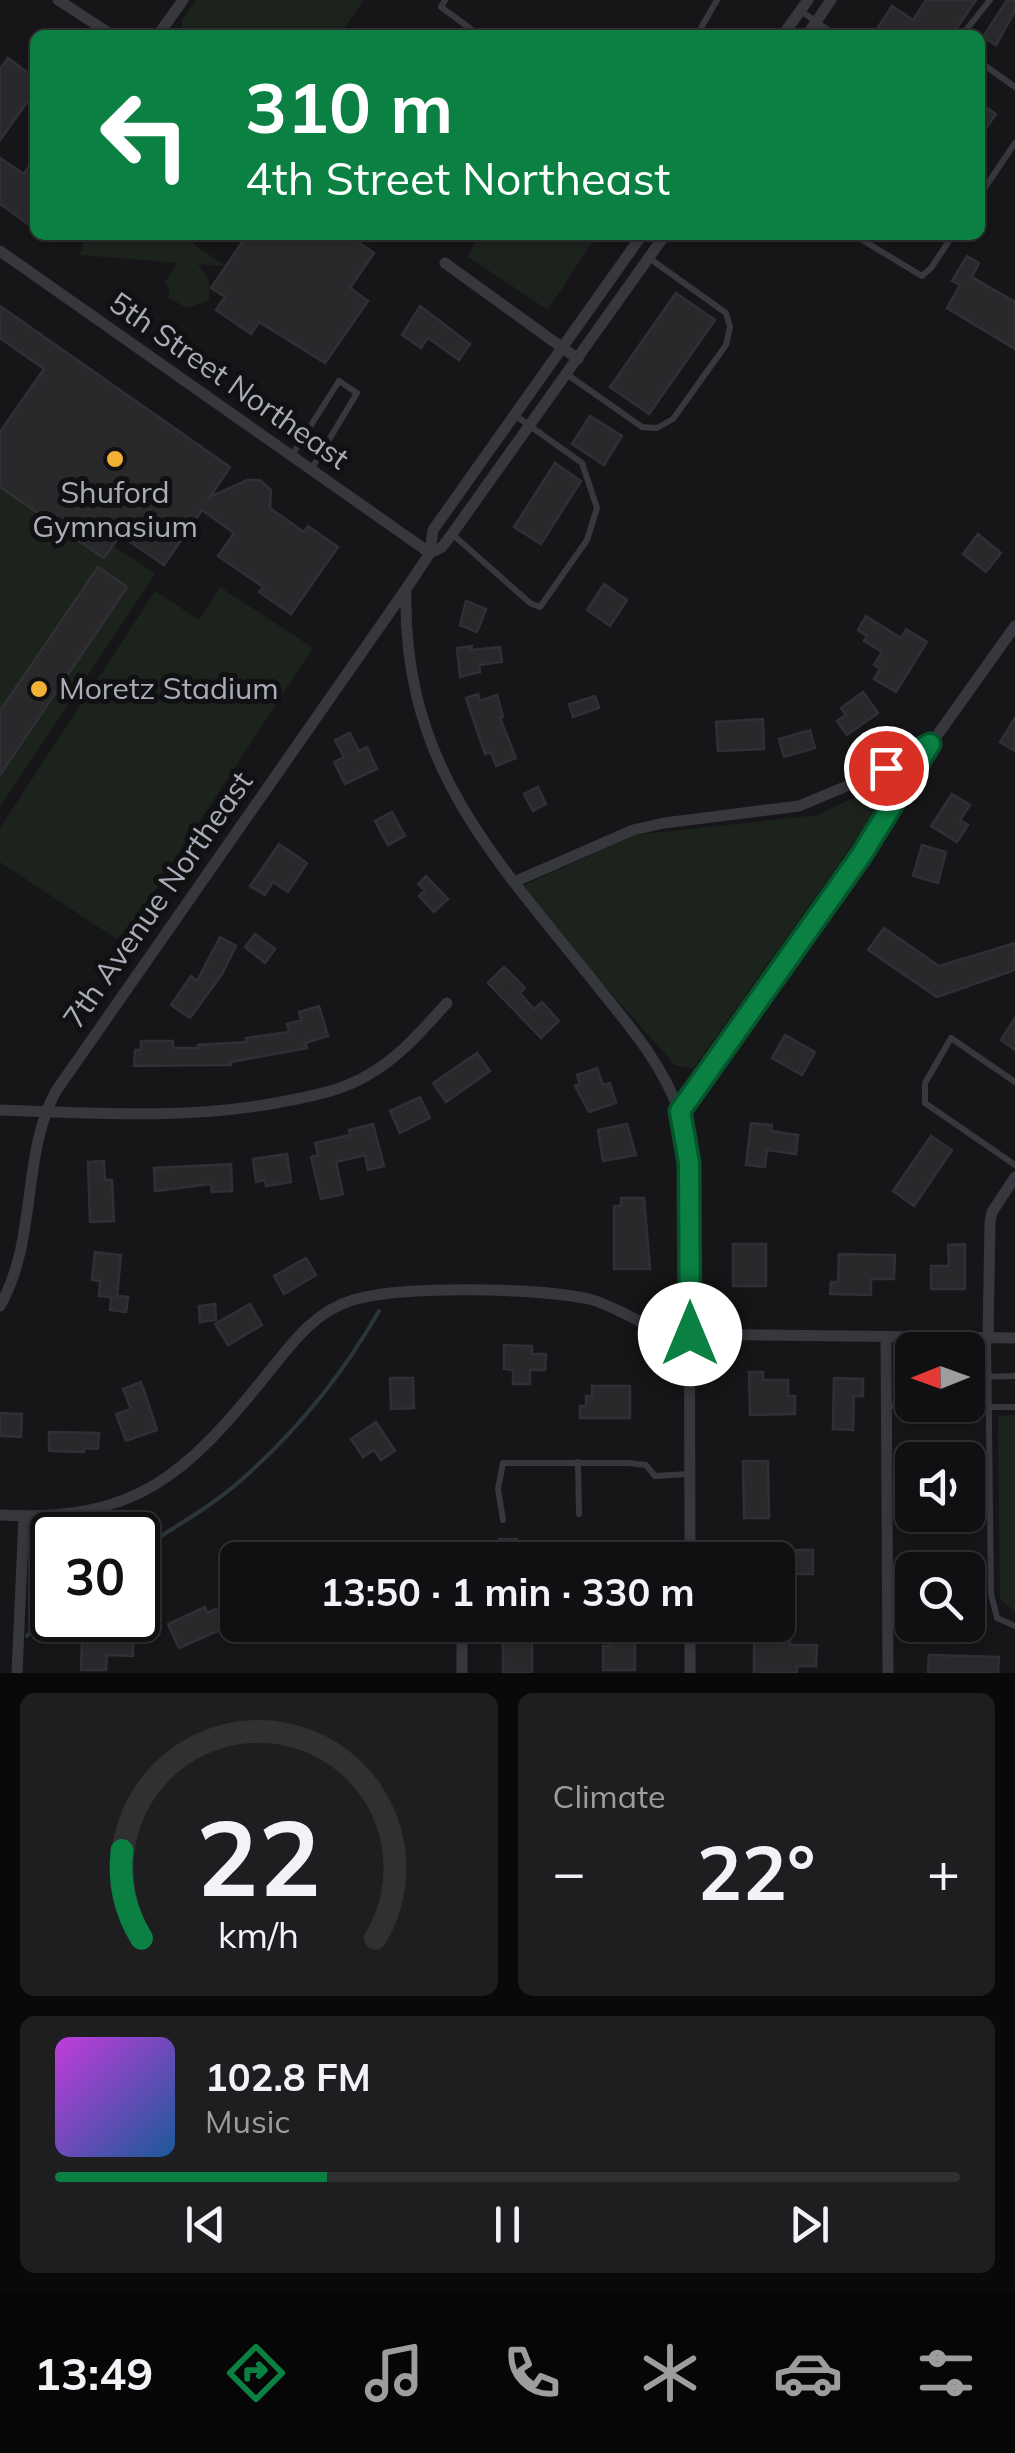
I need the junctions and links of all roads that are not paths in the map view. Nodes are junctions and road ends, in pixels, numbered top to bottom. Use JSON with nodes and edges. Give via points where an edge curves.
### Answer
{"nodes":[{"id":1,"x":58,"y":0,"type":"edge"},
{"id":2,"x":183,"y":0,"type":"edge"},
{"id":3,"x":445,"y":0,"type":"edge"},
{"id":4,"x":717,"y":0,"type":"edge"},
{"id":5,"x":831,"y":0,"type":"edge"},
{"id":6,"x":990,"y":0,"type":"edge"},
{"id":7,"x":804,"y":5,"type":"edge"},
{"id":8,"x":816,"y":22,"type":"junction"},
{"id":9,"x":104,"y":30,"type":"edge"},
{"id":10,"x":162,"y":30,"type":"edge"},
{"id":11,"x":472,"y":30,"type":"edge"},
{"id":12,"x":700,"y":30,"type":"edge"},
{"id":13,"x":786,"y":30,"type":"edge"},
{"id":14,"x":810,"y":30,"type":"edge"},
{"id":15,"x":827,"y":30,"type":"edge"},
{"id":16,"x":966,"y":30,"type":"edge"},
{"id":17,"x":985,"y":66,"type":"edge"},
{"id":18,"x":1015,"y":87,"type":"edge"},
{"id":19,"x":1015,"y":143,"type":"edge"},
{"id":20,"x":985,"y":188,"type":"edge"},
{"id":21,"x":638,"y":240,"type":"edge"},
{"id":22,"x":661,"y":240,"type":"edge"},
{"id":23,"x":862,"y":240,"type":"edge"},
{"id":24,"x":951,"y":240,"type":"edge"},
{"id":25,"x":0,"y":251,"type":"edge"},
{"id":26,"x":649,"y":258,"type":"junction"},
{"id":27,"x":446,"y":263,"type":"dead end"},
{"id":28,"x":562,"y":348,"type":"junction"},
{"id":29,"x":578,"y":359,"type":"junction"},
{"id":30,"x":566,"y":374,"type":"junction"},
{"id":31,"x":515,"y":415,"type":"junction"},
{"id":32,"x":529,"y":427,"type":"junction"},
{"id":33,"x":292,"y":456,"type":"junction"},
{"id":34,"x":312,"y":470,"type":"junction"},
{"id":35,"x":452,"y":534,"type":"junction"},
{"id":36,"x":430,"y":553,"type":"junction"},
{"id":37,"x":406,"y":589,"type":"junction"},
{"id":38,"x":1015,"y":626,"type":"edge"},
{"id":39,"x":930,"y":744,"type":"junction"},
{"id":40,"x":514,"y":882,"type":"junction"},
{"id":41,"x":447,"y":1004,"type":"dead end"},
{"id":42,"x":1015,"y":1082,"type":"edge"},
{"id":43,"x":0,"y":1110,"type":"edge"},
{"id":44,"x":680,"y":1111,"type":"junction"},
{"id":45,"x":46,"y":1112,"type":"junction"},
{"id":46,"x":1015,"y":1165,"type":"edge"},
{"id":47,"x":1015,"y":1177,"type":"edge"},
{"id":48,"x":0,"y":1306,"type":"edge"},
{"id":49,"x":690,"y":1334,"type":"junction"},
{"id":50,"x":886,"y":1336,"type":"junction"},
{"id":51,"x":988,"y":1338,"type":"junction"},
{"id":52,"x":1015,"y":1338,"type":"edge"},
{"id":53,"x":989,"y":1376,"type":"junction"},
{"id":54,"x":1015,"y":1376,"type":"edge"},
{"id":55,"x":985,"y":1377,"type":"edge"},
{"id":56,"x":886,"y":1406,"type":"junction"},
{"id":57,"x":895,"y":1406,"type":"edge"},
{"id":58,"x":990,"y":1407,"type":"junction"},
{"id":59,"x":1015,"y":1407,"type":"edge"},
{"id":60,"x":578,"y":1462,"type":"junction"},
{"id":61,"x":690,"y":1474,"type":"junction"},
{"id":62,"x":579,"y":1514,"type":"dead end"},
{"id":63,"x":0,"y":1516,"type":"edge"},
{"id":64,"x":24,"y":1517,"type":"junction"},
{"id":65,"x":503,"y":1520,"type":"dead end"},
{"id":66,"x":690,"y":1542,"type":"edge"},
{"id":67,"x":1015,"y":1626,"type":"edge"},
{"id":68,"x":462,"y":1642,"type":"edge"},
{"id":69,"x":690,"y":1642,"type":"edge"},
{"id":70,"x":17,"y":1673,"type":"edge"},
{"id":71,"x":462,"y":1673,"type":"edge"},
{"id":72,"x":690,"y":1673,"type":"edge"},
{"id":73,"x":888,"y":1673,"type":"edge"}],
"edges":[{"from":1,"to":9,"type":"street"},
{"from":2,"to":10,"type":"street"},
{"from":3,"to":11,"type":"lane","via":[[440,7]]},
{"from":4,"to":12,"type":"lane"},
{"from":5,"to":8,"type":"street"},
{"from":6,"to":16,"type":"lane"},
{"from":7,"to":8,"type":"lane"},
{"from":7,"to":13,"type":"street"},
{"from":8,"to":14,"type":"street"},
{"from":8,"to":15,"type":"lane"},
{"from":17,"to":18,"type":"lane"},
{"from":19,"to":20,"type":"lane"},
{"from":21,"to":28,"type":"street","name":"7th Avenue Northeast"},
{"from":22,"to":26,"type":"street","name":"7th Avenue Northeast"},
{"from":23,"to":24,"type":"lane","via":[[922,276]]},
{"from":25,"to":33,"type":"street","name":"5th Street Northeast"},
{"from":26,"to":29,"type":"street","name":"7th Avenue Northeast"},
{"from":26,"to":30,"type":"lane","via":[[726,313],[726,345],[673,419],[657,428],[642,427]]},
{"from":27,"to":28,"type":"street"},
{"from":28,"to":29,"type":"street"},
{"from":28,"to":31,"type":"street","name":"7th Avenue Northeast"},
{"from":29,"to":30,"type":"street","name":"7th Avenue Northeast"},
{"from":30,"to":32,"type":"street","name":"7th Avenue Northeast"},
{"from":31,"to":32,"type":"lane"},
{"from":31,"to":36,"type":"street","name":"7th Avenue Northeast","via":[[433,530]]},
{"from":32,"to":35,"type":"street","name":"7th Avenue Northeast"},
{"from":32,"to":35,"type":"lane","via":[[582,463],[597,508],[587,540],[540,607]]},
{"from":33,"to":34,"type":"street","name":"5th Street Northeast"},
{"from":33,"to":34,"type":"lane","via":[[339,381],[357,393]]},
{"from":34,"to":36,"type":"street","name":"5th Street Northeast"},
{"from":35,"to":36,"type":"street","name":"7th Avenue Northeast"},
{"from":36,"to":37,"type":"street","name":"7th Avenue Northeast"},
{"from":37,"to":40,"type":"street","via":[[409,666],[427,739],[457,803]]},
{"from":37,"to":45,"type":"street","name":"7th Avenue Northeast"},
{"from":38,"to":39,"type":"street"},
{"from":39,"to":40,"type":"street","via":[[798,806],[633,830]]},
{"from":39,"to":44,"type":"street","via":[[862,854]]},
{"from":40,"to":44,"type":"street","via":[[658,1062]]},
{"from":41,"to":45,"type":"street","via":[[384,1065],[322,1094],[216,1112]]},
{"from":42,"to":46,"type":"lane","via":[[951,1038],[925,1083],[925,1103]]},
{"from":43,"to":45,"type":"street"},
{"from":44,"to":49,"type":"street","via":[[689,1163]]},
{"from":45,"to":48,"type":"street","name":"7th Avenue Northeast","via":[[22,1249]]},
{"from":47,"to":51,"type":"street","via":[[990,1222]]},
{"from":49,"to":50,"type":"street"},
{"from":49,"to":61,"type":"street"},
{"from":49,"to":64,"type":"street","via":[[559,1296],[433,1291],[356,1298],[306,1328],[218,1430],[157,1484],[91,1512]]},
{"from":50,"to":51,"type":"street"},
{"from":50,"to":56,"type":"street"},
{"from":51,"to":52,"type":"street"},
{"from":51,"to":53,"type":"lane"},
{"from":53,"to":54,"type":"lane"},
{"from":53,"to":55,"type":"lane"},
{"from":53,"to":58,"type":"lane"},
{"from":56,"to":57,"type":"lane"},
{"from":56,"to":73,"type":"street"},
{"from":58,"to":59,"type":"lane"},
{"from":58,"to":67,"type":"lane","via":[[991,1594],[998,1618]]},
{"from":60,"to":61,"type":"lane","via":[[646,1465],[654,1476]]},
{"from":60,"to":62,"type":"lane"},
{"from":60,"to":65,"type":"lane","via":[[503,1464]]},
{"from":61,"to":66,"type":"street"},
{"from":63,"to":64,"type":"street"},
{"from":64,"to":70,"type":"street"},
{"from":68,"to":71,"type":"street"},
{"from":69,"to":72,"type":"street"}]}
